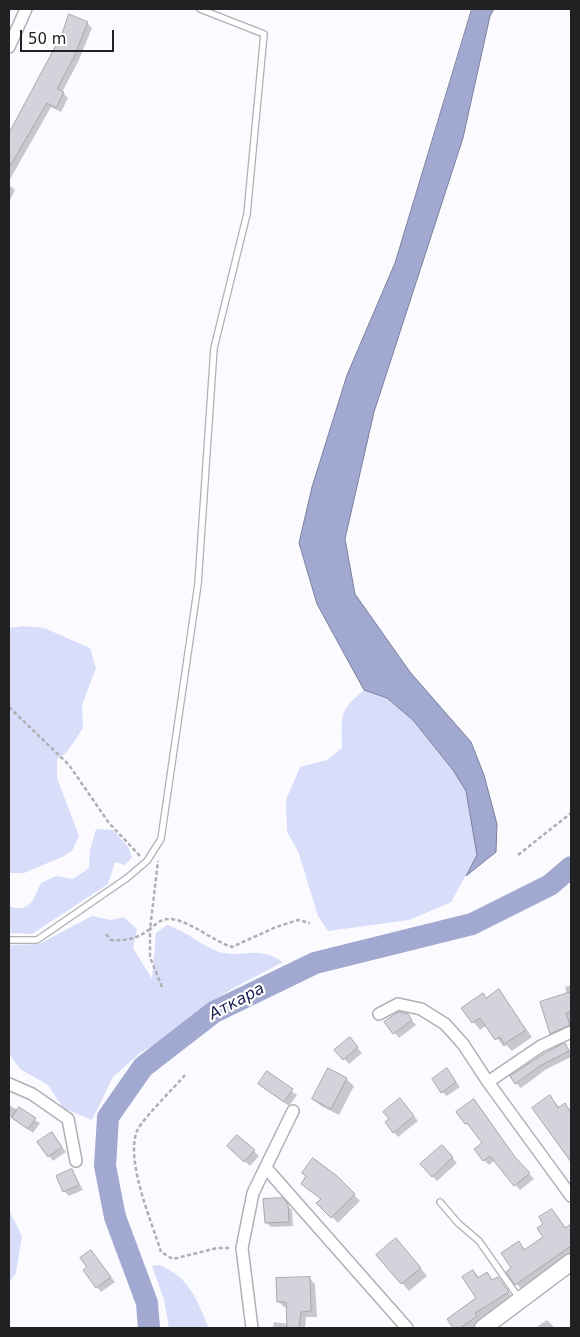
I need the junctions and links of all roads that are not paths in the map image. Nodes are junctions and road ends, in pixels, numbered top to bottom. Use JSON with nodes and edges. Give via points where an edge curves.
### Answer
{"nodes":[{"id":1,"x":26,"y":9,"type":"edge"},
{"id":2,"x":200,"y":9,"type":"edge"},
{"id":3,"x":9,"y":47,"type":"edge"},
{"id":4,"x":9,"y":940,"type":"edge"},
{"id":5,"x":379,"y":1014,"type":"dead end"},
{"id":6,"x":571,"y":1032,"type":"edge"},
{"id":7,"x":488,"y":1082,"type":"junction"},
{"id":8,"x":9,"y":1084,"type":"edge"},
{"id":9,"x":293,"y":1111,"type":"dead end"},
{"id":10,"x":76,"y":1161,"type":"dead end"},
{"id":11,"x":266,"y":1168,"type":"junction"},
{"id":12,"x":571,"y":1196,"type":"edge"},
{"id":13,"x":440,"y":1202,"type":"dead end"},
{"id":14,"x":571,"y":1262,"type":"edge"},
{"id":15,"x":521,"y":1300,"type":"junction"},
{"id":16,"x":252,"y":1328,"type":"edge"},
{"id":17,"x":407,"y":1328,"type":"edge"},
{"id":18,"x":483,"y":1328,"type":"edge"}],
"edges":[{"from":1,"to":3,"type":"street"},
{"from":2,"to":4,"type":"lane","via":[[264,34],[247,214],[214,348],[198,584],[161,839],[148,861],[37,940]]},
{"from":5,"to":7,"type":"street","via":[[398,1004],[421,1009],[445,1024],[463,1044]]},
{"from":6,"to":7,"type":"street","via":[[541,1046]]},
{"from":7,"to":12,"type":"street"},
{"from":8,"to":10,"type":"street","via":[[32,1094],[68,1119]]},
{"from":9,"to":11,"type":"street"},
{"from":11,"to":16,"type":"street","via":[[254,1193],[242,1248]]},
{"from":11,"to":17,"type":"street"},
{"from":13,"to":15,"type":"lane","via":[[479,1242]]},
{"from":14,"to":15,"type":"street"},
{"from":15,"to":18,"type":"street"}]}
